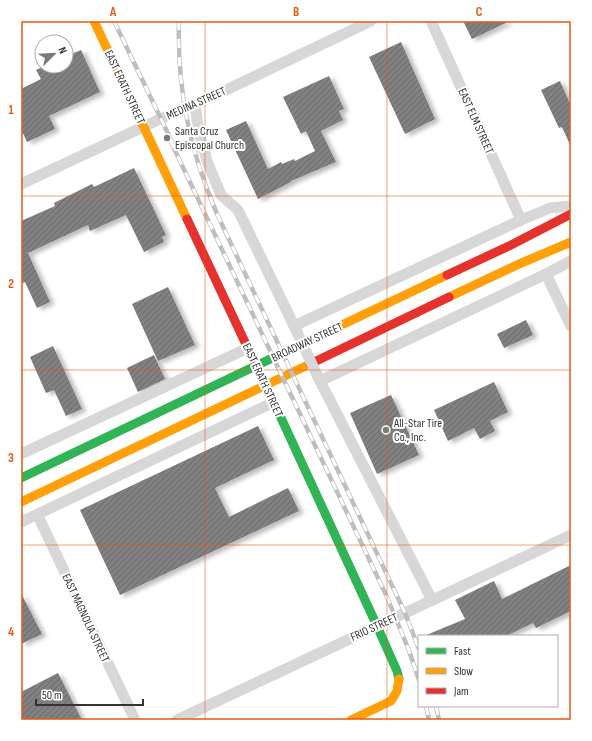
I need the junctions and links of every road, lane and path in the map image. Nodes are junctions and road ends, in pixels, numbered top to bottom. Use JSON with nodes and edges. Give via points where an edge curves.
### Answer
{"nodes":[{"id":1,"x":94,"y":21,"type":"edge"},
{"id":2,"x":371,"y":21,"type":"edge"},
{"id":3,"x":431,"y":21,"type":"edge"},
{"id":4,"x":195,"y":105,"type":"junction"},
{"id":5,"x":144,"y":126,"type":"junction"},
{"id":6,"x":21,"y":184,"type":"edge"},
{"id":7,"x":571,"y":206,"type":"edge"},
{"id":8,"x":571,"y":214,"type":"edge"},
{"id":9,"x":521,"y":220,"type":"junction"},
{"id":10,"x":571,"y":242,"type":"edge"},
{"id":11,"x":571,"y":261,"type":"edge"},
{"id":12,"x":546,"y":274,"type":"junction"},
{"id":13,"x":571,"y":326,"type":"edge"},
{"id":14,"x":296,"y":329,"type":"junction"},
{"id":15,"x":250,"y":351,"type":"junction"},
{"id":16,"x":318,"y":378,"type":"junction"},
{"id":17,"x":272,"y":398,"type":"junction"},
{"id":18,"x":21,"y":454,"type":"edge"},
{"id":19,"x":21,"y":478,"type":"edge"},
{"id":20,"x":21,"y":502,"type":"edge"},
{"id":21,"x":38,"y":516,"type":"junction"},
{"id":22,"x":21,"y":522,"type":"edge"},
{"id":23,"x":571,"y":535,"type":"edge"},
{"id":24,"x":432,"y":600,"type":"junction"},
{"id":25,"x":377,"y":626,"type":"junction"},
{"id":26,"x":135,"y":720,"type":"edge"},
{"id":27,"x":177,"y":720,"type":"edge"},
{"id":28,"x":351,"y":720,"type":"edge"}],
"edges":[{"from":1,"to":5,"type":"main road","name":"EAST ERATH STREET"},
{"from":2,"to":4,"type":"street","name":"MEDINA STREET"},
{"from":3,"to":9,"type":"street","name":"EAST ELM STREET"},
{"from":4,"to":5,"type":"street","name":"MEDINA STREET"},
{"from":4,"to":14,"type":"street","via":[[198,132],[221,195],[238,210]]},
{"from":5,"to":6,"type":"street","name":"MEDINA STREET"},
{"from":5,"to":15,"type":"main road","name":"EAST ERATH STREET"},
{"from":7,"to":9,"type":"street","name":"BROADWAY STREET","via":[[550,208]]},
{"from":8,"to":19,"type":"main road","name":"BROADWAY STREET"},
{"from":9,"to":14,"type":"street","name":"BROADWAY STREET"},
{"from":10,"to":20,"type":"main road","name":"BROADWAY STREET","via":[[512,267]]},
{"from":11,"to":12,"type":"street"},
{"from":12,"to":13,"type":"street"},
{"from":12,"to":16,"type":"street"},
{"from":14,"to":16,"type":"street","bridge":true},
{"from":15,"to":17,"type":"main road","name":"EAST ERATH STREET","bridge":true},
{"from":15,"to":18,"type":"street"},
{"from":16,"to":24,"type":"street"},
{"from":17,"to":21,"type":"street"},
{"from":17,"to":25,"type":"main road","name":"EAST ERATH STREET"},
{"from":21,"to":22,"type":"street"},
{"from":21,"to":26,"type":"street","name":"EAST MAGNOLIA STREET"},
{"from":23,"to":24,"type":"street","name":"FRIO STREET"},
{"from":24,"to":25,"type":"street","name":"FRIO STREET"},
{"from":25,"to":27,"type":"street","name":"FRIO STREET"},
{"from":25,"to":28,"type":"main road","name":"EAST ERATH STREET","via":[[397,671],[397,691],[391,701]]}]}
